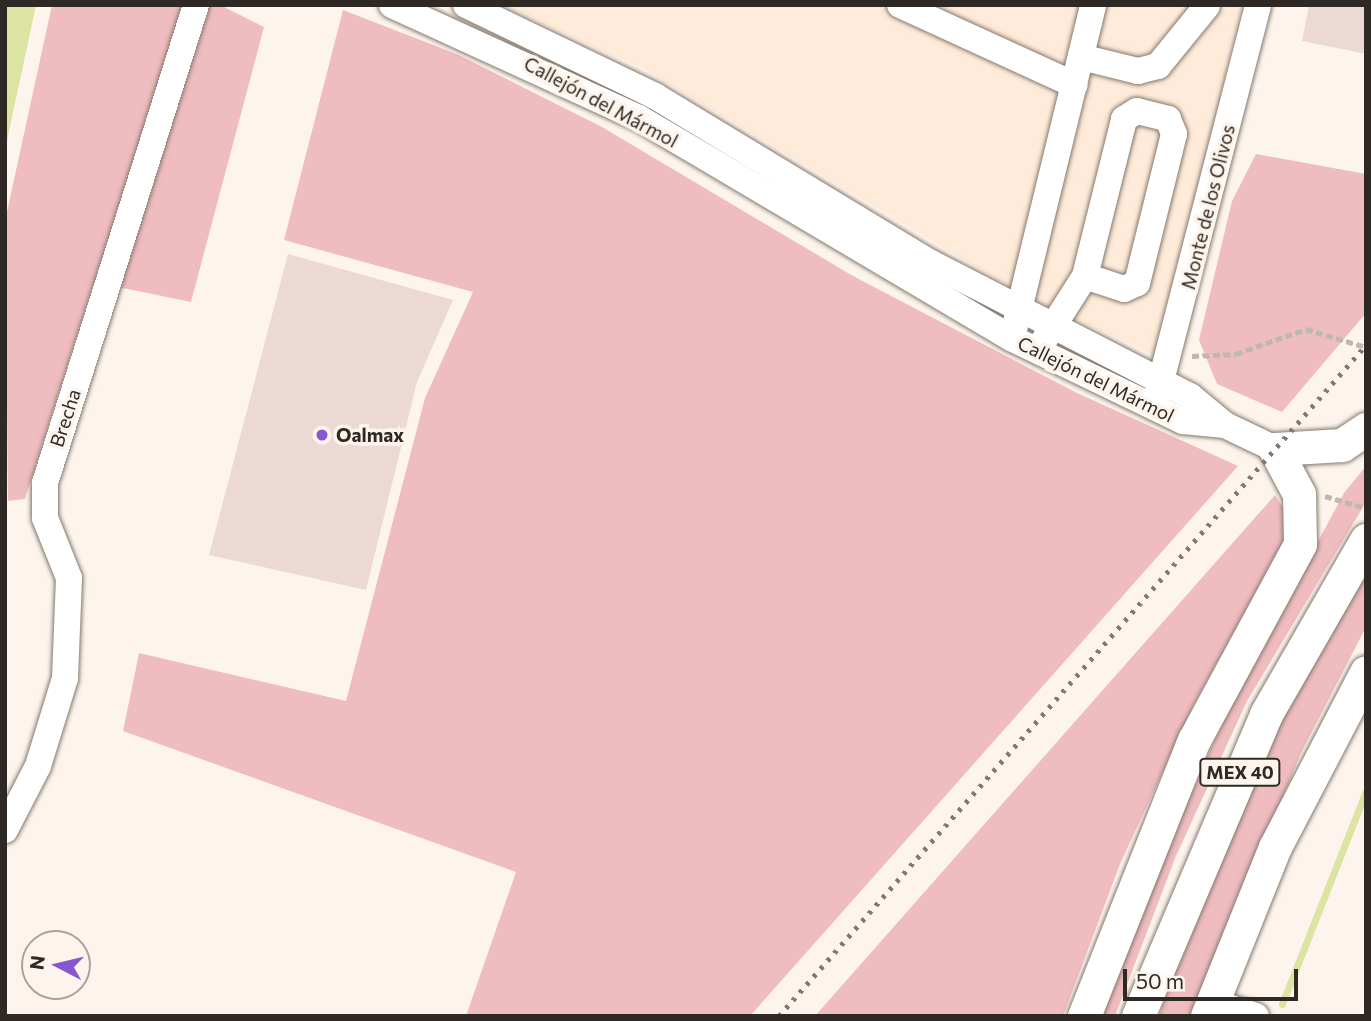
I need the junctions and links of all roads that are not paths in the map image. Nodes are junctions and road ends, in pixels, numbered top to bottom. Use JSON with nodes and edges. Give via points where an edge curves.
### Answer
{"nodes":[{"id":1,"x":195,"y":5,"type":"edge"},
{"id":2,"x":392,"y":5,"type":"edge"},
{"id":3,"x":467,"y":5,"type":"edge"},
{"id":4,"x":900,"y":5,"type":"edge"},
{"id":5,"x":1093,"y":5,"type":"edge"},
{"id":6,"x":1258,"y":5,"type":"edge"},
{"id":7,"x":1207,"y":6,"type":"edge"},
{"id":8,"x":1081,"y":57,"type":"junction"},
{"id":9,"x":1075,"y":85,"type":"junction"},
{"id":10,"x":731,"y":140,"type":"junction"},
{"id":11,"x":717,"y":165,"type":"junction"},
{"id":12,"x":1085,"y":275,"type":"junction"},
{"id":13,"x":1021,"y":313,"type":"junction"},
{"id":14,"x":1050,"y":327,"type":"junction"},
{"id":15,"x":1011,"y":338,"type":"junction"},
{"id":16,"x":1038,"y":351,"type":"junction"},
{"id":17,"x":1158,"y":395,"type":"junction"},
{"id":18,"x":1366,"y":429,"type":"edge"},
{"id":19,"x":1275,"y":449,"type":"junction"},
{"id":20,"x":1366,"y":540,"type":"edge"},
{"id":21,"x":1361,"y":683,"type":"edge"},
{"id":22,"x":5,"y":830,"type":"edge"},
{"id":23,"x":1209,"y":1009,"type":"edge"},
{"id":24,"x":1084,"y":1016,"type":"edge"},
{"id":25,"x":1138,"y":1016,"type":"edge"},
{"id":26,"x":1255,"y":1016,"type":"edge"}],
"edges":[{"from":1,"to":22,"type":"street","name":"Brecha","via":[[45,483],[45,518],[69,578],[65,678],[38,766]]},
{"from":2,"to":11,"type":"street","name":"Callejón del Mármol","via":[[554,74]]},
{"from":3,"to":10,"type":"street","name":"Callejón del Mármol"},
{"from":4,"to":9,"type":"street"},
{"from":5,"to":8,"type":"street"},
{"from":6,"to":17,"type":"street","name":"Monte de los Olivos"},
{"from":7,"to":8,"type":"street","via":[[1158,66],[1138,71]]},
{"from":8,"to":9,"type":"street"},
{"from":9,"to":13,"type":"street"},
{"from":10,"to":11,"type":"street"},
{"from":10,"to":13,"type":"street","name":"Callejón del Mármol"},
{"from":11,"to":15,"type":"street","name":"Callejón del Mármol"},
{"from":12,"to":12,"type":"street","via":[[1124,289],[1137,283],[1174,134],[1168,119],[1137,111],[1124,119]]},
{"from":12,"to":14,"type":"street"},
{"from":13,"to":14,"type":"street","name":"Callejón del Mármol"},
{"from":13,"to":15,"type":"street"},
{"from":14,"to":16,"type":"street"},
{"from":14,"to":17,"type":"street","name":"Callejón del Mármol"},
{"from":15,"to":16,"type":"street","name":"Callejón del Mármol"},
{"from":16,"to":17,"type":"street","name":"Callejón del Mármol"},
{"from":17,"to":19,"type":"street","name":"Callejón del Mármol","via":[[1190,396],[1225,425]]},
{"from":18,"to":19,"type":"main road","via":[[1342,445]]},
{"from":19,"to":24,"type":"main road","via":[[1299,494],[1303,529],[1295,558],[1194,740]]},
{"from":20,"to":25,"type":"main road","number":"MEX 40","via":[[1266,714]]},
{"from":21,"to":23,"type":"main road","number":"MEX 40","via":[[1275,847]]},
{"from":23,"to":26,"type":"street"}]}
